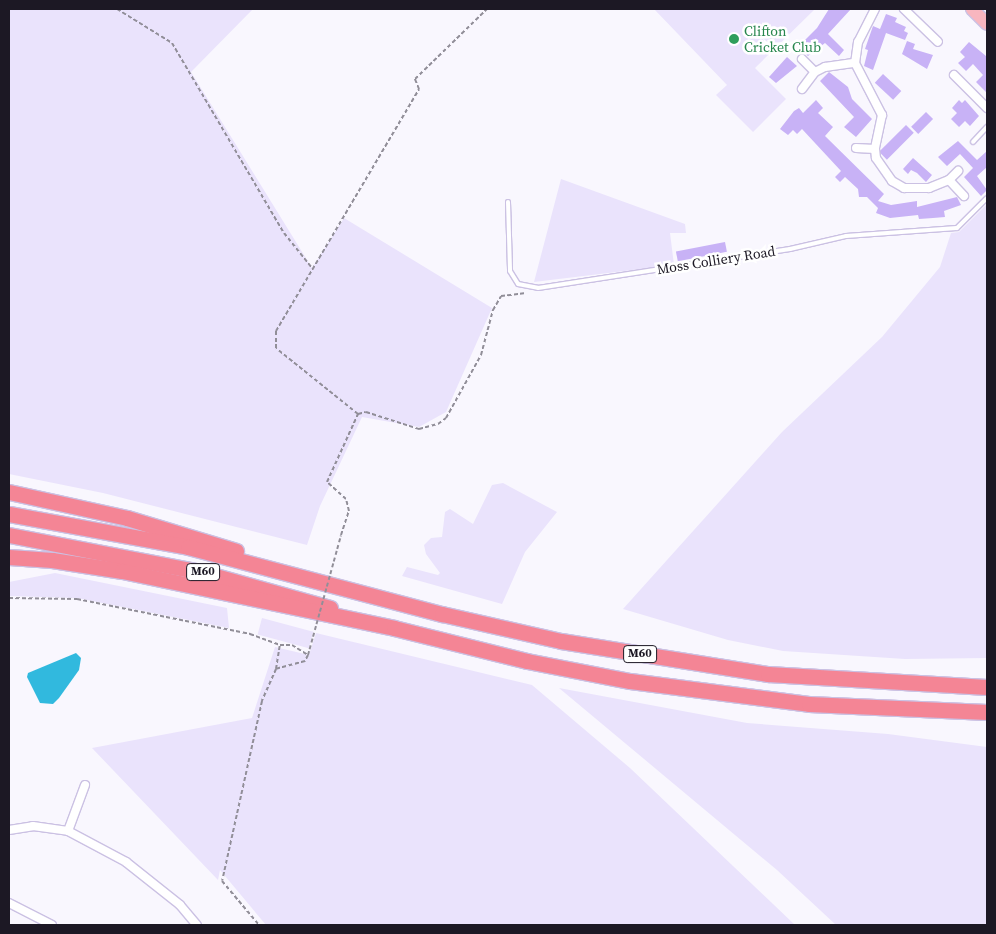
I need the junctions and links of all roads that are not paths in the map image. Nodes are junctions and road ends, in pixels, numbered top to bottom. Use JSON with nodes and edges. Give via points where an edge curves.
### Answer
{"nodes":[{"id":1,"x":875,"y":9,"type":"edge"},
{"id":2,"x":904,"y":9,"type":"edge"},
{"id":3,"x":972,"y":9,"type":"edge"},
{"id":4,"x":987,"y":22,"type":"edge"},
{"id":5,"x":927,"y":31,"type":"junction"},
{"id":6,"x":921,"y":37,"type":"dead end"},
{"id":7,"x":938,"y":42,"type":"dead end"},
{"id":8,"x":802,"y":59,"type":"dead end"},
{"id":9,"x":855,"y":63,"type":"junction"},
{"id":10,"x":815,"y":72,"type":"junction"},
{"id":11,"x":954,"y":75,"type":"dead end"},
{"id":12,"x":802,"y":89,"type":"dead end"},
{"id":13,"x":987,"y":108,"type":"edge"},
{"id":14,"x":987,"y":127,"type":"edge"},
{"id":15,"x":973,"y":142,"type":"dead end"},
{"id":16,"x":856,"y":148,"type":"dead end"},
{"id":17,"x":875,"y":149,"type":"junction"},
{"id":18,"x":958,"y":172,"type":"dead end"},
{"id":19,"x":949,"y":180,"type":"junction"},
{"id":20,"x":964,"y":196,"type":"dead end"},
{"id":21,"x":987,"y":198,"type":"edge"},
{"id":22,"x":508,"y":202,"type":"dead end"},
{"id":23,"x":9,"y":492,"type":"edge"},
{"id":24,"x":9,"y":514,"type":"edge"},
{"id":25,"x":9,"y":535,"type":"edge"},
{"id":26,"x":9,"y":557,"type":"edge"},
{"id":27,"x":301,"y":575,"type":"junction"},
{"id":28,"x":394,"y":628,"type":"junction"},
{"id":29,"x":987,"y":687,"type":"edge"},
{"id":30,"x":987,"y":712,"type":"edge"},
{"id":31,"x":85,"y":785,"type":"dead end"},
{"id":32,"x":9,"y":830,"type":"edge"},
{"id":33,"x":68,"y":831,"type":"junction"},
{"id":34,"x":9,"y":903,"type":"edge"},
{"id":35,"x":52,"y":925,"type":"edge"},
{"id":36,"x":197,"y":925,"type":"edge"}],
"edges":[{"from":1,"to":9,"type":"street","via":[[862,30]]},
{"from":2,"to":5,"type":"street"},
{"from":3,"to":4,"type":"main road"},
{"from":5,"to":6,"type":"street"},
{"from":5,"to":7,"type":"street"},
{"from":8,"to":10,"type":"street"},
{"from":9,"to":10,"type":"street","via":[[833,64]]},
{"from":9,"to":17,"type":"street","via":[[882,115]]},
{"from":10,"to":12,"type":"street"},
{"from":11,"to":13,"type":"street"},
{"from":14,"to":15,"type":"lane"},
{"from":16,"to":17,"type":"street"},
{"from":17,"to":19,"type":"street","via":[[881,168],[892,181],[904,188],[929,188]]},
{"from":18,"to":19,"type":"street"},
{"from":19,"to":20,"type":"street"},
{"from":21,"to":22,"type":"lane","name":"Moss Colliery Road","via":[[957,228],[846,236],[790,249],[538,288],[518,284],[510,271]]},
{"from":23,"to":27,"type":"highway","number":"M60","via":[[127,518],[210,542]]},
{"from":24,"to":27,"type":"highway","number":"M60","via":[[129,535]]},
{"from":25,"to":28,"type":"highway","number":"M60","via":[[201,572]]},
{"from":26,"to":28,"type":"highway","number":"M60","via":[[122,571]]},
{"from":27,"to":29,"type":"highway","number":"M60","via":[[499,628],[694,663],[830,680]]},
{"from":28,"to":30,"type":"highway","number":"M60","via":[[528,661],[726,695],[818,705]]},
{"from":31,"to":33,"type":"street"},
{"from":32,"to":33,"type":"street","via":[[33,826]]},
{"from":33,"to":36,"type":"street","via":[[126,862],[180,905]]},
{"from":34,"to":35,"type":"street"}]}
